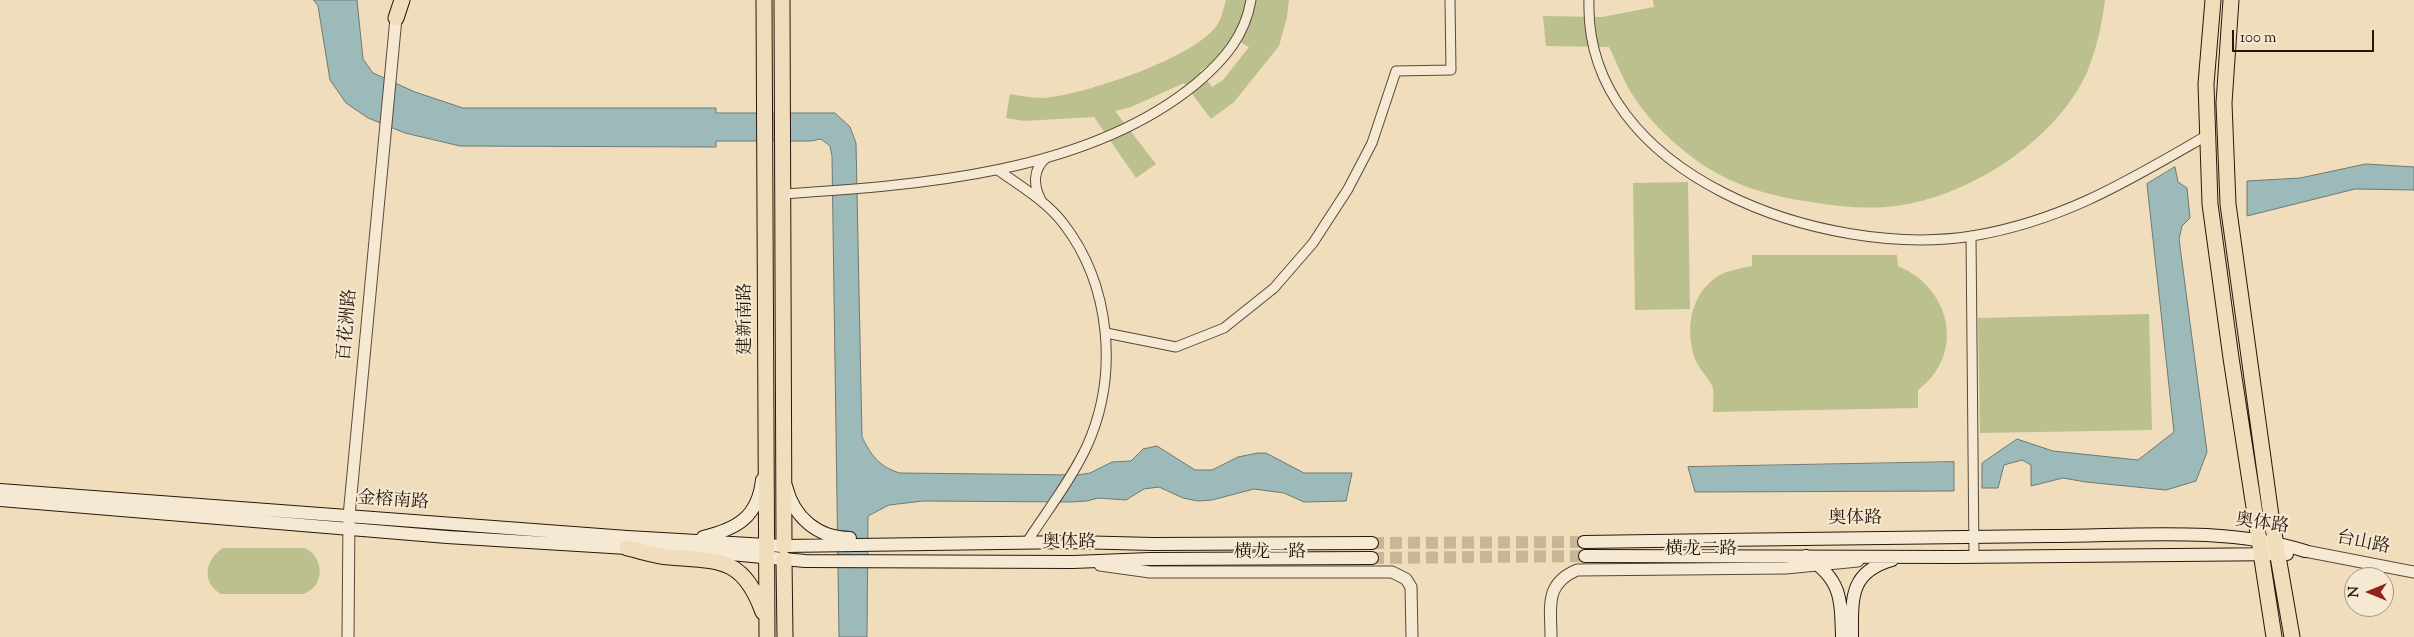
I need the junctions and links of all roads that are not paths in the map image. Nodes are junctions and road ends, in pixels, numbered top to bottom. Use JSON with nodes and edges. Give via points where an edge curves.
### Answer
{"nodes":[{"id":1,"x":396,"y":0,"type":"edge"},
{"id":2,"x":402,"y":0,"type":"edge"},
{"id":3,"x":764,"y":0,"type":"edge"},
{"id":4,"x":782,"y":0,"type":"edge"},
{"id":5,"x":1251,"y":0,"type":"edge"},
{"id":6,"x":1450,"y":0,"type":"edge"},
{"id":7,"x":1589,"y":0,"type":"edge"},
{"id":8,"x":2213,"y":0,"type":"edge"},
{"id":9,"x":2231,"y":0,"type":"edge"},
{"id":10,"x":396,"y":18,"type":"junction"},
{"id":11,"x":2206,"y":136,"type":"junction"},
{"id":12,"x":1047,"y":157,"type":"junction"},
{"id":13,"x":998,"y":170,"type":"junction"},
{"id":14,"x":783,"y":194,"type":"junction"},
{"id":15,"x":1042,"y":202,"type":"junction"},
{"id":16,"x":1971,"y":236,"type":"junction"},
{"id":17,"x":1106,"y":333,"type":"junction"},
{"id":18,"x":766,"y":438,"type":"junction"},
{"id":19,"x":784,"y":480,"type":"junction"},
{"id":20,"x":0,"y":490,"type":"edge"},
{"id":21,"x":0,"y":500,"type":"edge"},
{"id":22,"x":348,"y":522,"type":"junction"},
{"id":23,"x":1973,"y":537,"type":"junction"},
{"id":24,"x":2258,"y":539,"type":"junction"},
{"id":25,"x":690,"y":540,"type":"junction"},
{"id":26,"x":1027,"y":542,"type":"junction"},
{"id":27,"x":1584,"y":542,"type":"tunnel mouth"},
{"id":28,"x":922,"y":543,"type":"junction"},
{"id":29,"x":1372,"y":543,"type":"tunnel mouth"},
{"id":30,"x":627,"y":548,"type":"junction"},
{"id":31,"x":2277,"y":549,"type":"junction"},
{"id":32,"x":766,"y":551,"type":"junction"},
{"id":33,"x":2305,"y":551,"type":"joint"},
{"id":34,"x":784,"y":553,"type":"junction"},
{"id":35,"x":2260,"y":555,"type":"junction"},
{"id":36,"x":1585,"y":556,"type":"tunnel mouth"},
{"id":37,"x":1806,"y":556,"type":"junction"},
{"id":38,"x":1904,"y":557,"type":"junction"},
{"id":39,"x":1974,"y":557,"type":"junction"},
{"id":40,"x":1372,"y":558,"type":"tunnel mouth"},
{"id":41,"x":1073,"y":562,"type":"junction"},
{"id":42,"x":1819,"y":565,"type":"junction"},
{"id":43,"x":2414,"y":572,"type":"edge"},
{"id":44,"x":767,"y":632,"type":"edge"},
{"id":45,"x":348,"y":637,"type":"edge"},
{"id":46,"x":785,"y":637,"type":"edge"},
{"id":47,"x":1412,"y":637,"type":"edge"},
{"id":48,"x":1551,"y":637,"type":"edge"},
{"id":49,"x":1842,"y":637,"type":"edge"},
{"id":50,"x":1852,"y":637,"type":"edge"},
{"id":51,"x":2274,"y":637,"type":"edge"},
{"id":52,"x":2292,"y":637,"type":"edge"}],
"edges":[{"from":1,"to":10,"type":"main road"},
{"from":2,"to":10,"type":"main road"},
{"from":3,"to":18,"type":"main road","name":"建新南路"},
{"from":4,"to":14,"type":"main road","name":"建新南路"},
{"from":5,"to":12,"type":"street","via":[[1239,37],[1218,64],[1185,93],[1129,126]]},
{"from":6,"to":17,"type":"street","via":[[1451,70],[1396,70],[1372,143],[1348,190],[1313,243],[1274,288],[1224,328],[1176,347]]},
{"from":7,"to":16,"type":"street","via":[[1593,49],[1618,102],[1638,129],[1656,146],[1705,183],[1757,208],[1836,232],[1904,239]]},
{"from":8,"to":11,"type":"main road","via":[[2206,84]]},
{"from":9,"to":31,"type":"main road","via":[[2224,103],[2228,204]]},
{"from":10,"to":22,"type":"street","name":"百花洲路"},
{"from":11,"to":16,"type":"street","via":[[2112,190],[2075,207],[2035,221]]},
{"from":11,"to":24,"type":"main road","via":[[2214,238]]},
{"from":12,"to":13,"type":"street"},
{"from":12,"to":15,"type":"street","via":[[1038,167],[1034,180]]},
{"from":13,"to":14,"type":"street","via":[[880,187]]},
{"from":13,"to":15,"type":"street"},
{"from":14,"to":19,"type":"main road","name":"建新南路"},
{"from":15,"to":17,"type":"street","via":[[1063,223],[1086,262]]},
{"from":16,"to":23,"type":"street"},
{"from":17,"to":26,"type":"street","via":[[1103,394],[1093,431],[1076,465]]},
{"from":18,"to":25,"type":"main road","via":[[761,488],[750,512],[728,531]]},
{"from":18,"to":32,"type":"main road","name":"建新南路"},
{"from":19,"to":28,"type":"main road","via":[[797,511],[818,531],[837,538]]},
{"from":19,"to":34,"type":"main road","name":"建新南路"},
{"from":20,"to":22,"type":"main road","name":"金榕南路"},
{"from":21,"to":22,"type":"main road","name":"金榕南路"},
{"from":22,"to":25,"type":"main road","name":"金榕南路"},
{"from":22,"to":30,"type":"main road","name":"金榕南路"},
{"from":22,"to":45,"type":"street","name":"百花洲路"},
{"from":23,"to":24,"type":"main road","name":"奥体路"},
{"from":23,"to":27,"type":"main road","name":"奥体路"},
{"from":23,"to":39,"type":"street"},
{"from":24,"to":31,"type":"main road","name":"奥体路"},
{"from":24,"to":35,"type":"main road"},
{"from":25,"to":32,"type":"main road","name":"金榕南路"},
{"from":26,"to":28,"type":"main road","name":"奥体路"},
{"from":26,"to":29,"type":"main road","name":"奥体路"},
{"from":28,"to":34,"type":"main road","name":"奥体路"},
{"from":30,"to":32,"type":"main road","name":"金榕南路"},
{"from":30,"to":44,"type":"main road","via":[[728,564],[752,586]]},
{"from":31,"to":33,"type":"main road","name":"奥体路"},
{"from":31,"to":35,"type":"main road","name":"奥体路"},
{"from":31,"to":52,"type":"main road"},
{"from":32,"to":34,"type":"main road","name":"奥体路"},
{"from":32,"to":44,"type":"main road","name":"建新南路"},
{"from":33,"to":43,"type":"street","name":"台山路"},
{"from":34,"to":41,"type":"main road","name":"奥体路","via":[[806,561]]},
{"from":34,"to":46,"type":"main road","name":"建新南路"},
{"from":35,"to":39,"type":"main road","name":"奥体路"},
{"from":35,"to":51,"type":"main road"},
{"from":36,"to":37,"type":"main road","name":"奥体路"},
{"from":37,"to":38,"type":"main road","name":"奥体路"},
{"from":37,"to":42,"type":"main road"},
{"from":38,"to":39,"type":"main road","name":"奥体路"},
{"from":38,"to":42,"type":"street","name":"横龙二路"},
{"from":38,"to":50,"type":"main road","via":[[1872,567],[1860,578],[1853,600]]},
{"from":40,"to":41,"type":"main road","name":"奥体路"},
{"from":41,"to":47,"type":"street","name":"横龙一路","via":[[1150,572],[1392,572],[1406,579],[1411,588]]},
{"from":42,"to":48,"type":"street","name":"横龙二路","via":[[1577,570],[1561,579],[1553,589]]},
{"from":42,"to":49,"type":"main road","via":[[1832,578],[1840,595]]}]}
